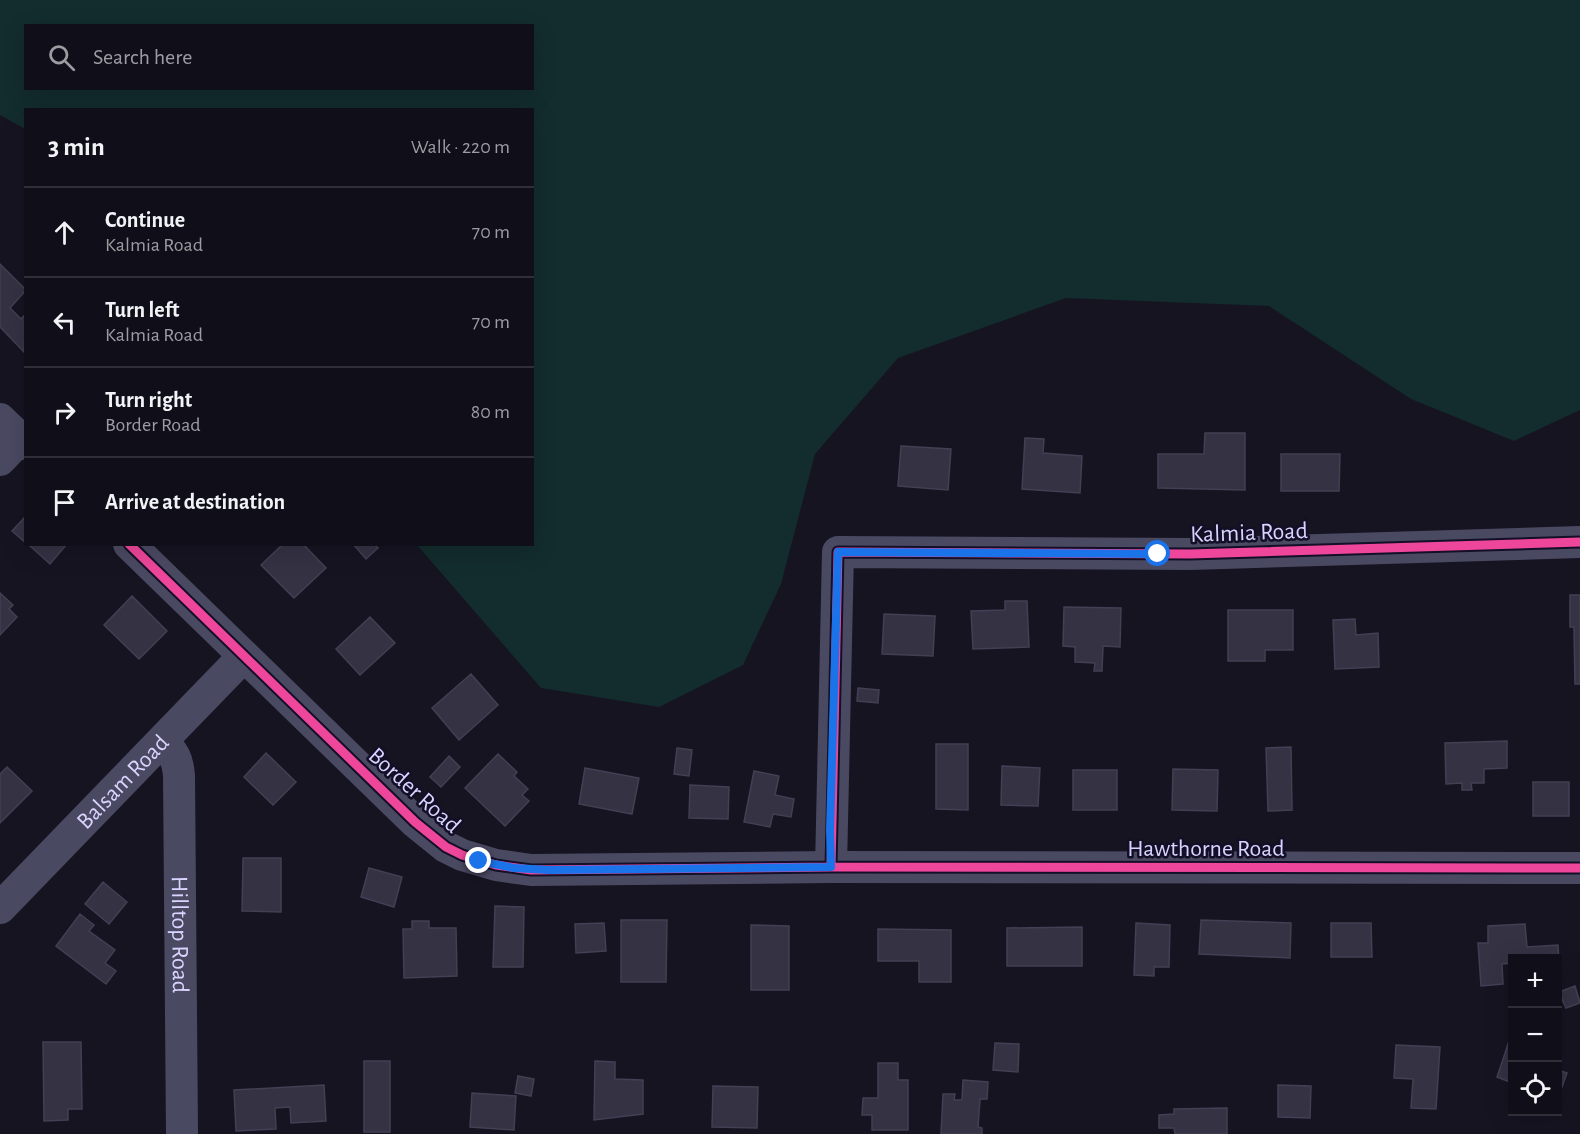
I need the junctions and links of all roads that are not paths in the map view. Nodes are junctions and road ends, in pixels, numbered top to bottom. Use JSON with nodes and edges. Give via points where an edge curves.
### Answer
{"nodes":[{"id":1,"x":1580,"y":542,"type":"edge"},
{"id":2,"x":131,"y":546,"type":"edge"},
{"id":3,"x":244,"y":656,"type":"junction"},
{"id":4,"x":162,"y":742,"type":"junction"},
{"id":5,"x":831,"y":867,"type":"junction"},
{"id":6,"x":1580,"y":868,"type":"edge"},
{"id":7,"x":0,"y":908,"type":"edge"},
{"id":8,"x":182,"y":1134,"type":"edge"}],
"edges":[{"from":1,"to":5,"type":"street","name":"Kalmia Road","via":[[1190,554],[838,552]]},
{"from":2,"to":3,"type":"street","name":"Border Road"},
{"from":3,"to":4,"type":"street","name":"Balsam Road"},
{"from":3,"to":5,"type":"street","name":"Border Road","via":[[415,822],[462,855],[531,870]]},
{"from":4,"to":7,"type":"street","name":"Balsam Road"},
{"from":4,"to":8,"type":"street","name":"Hilltop Road","via":[[176,758],[179,776]]},
{"from":5,"to":6,"type":"street","name":"Hawthorne Road"}]}
